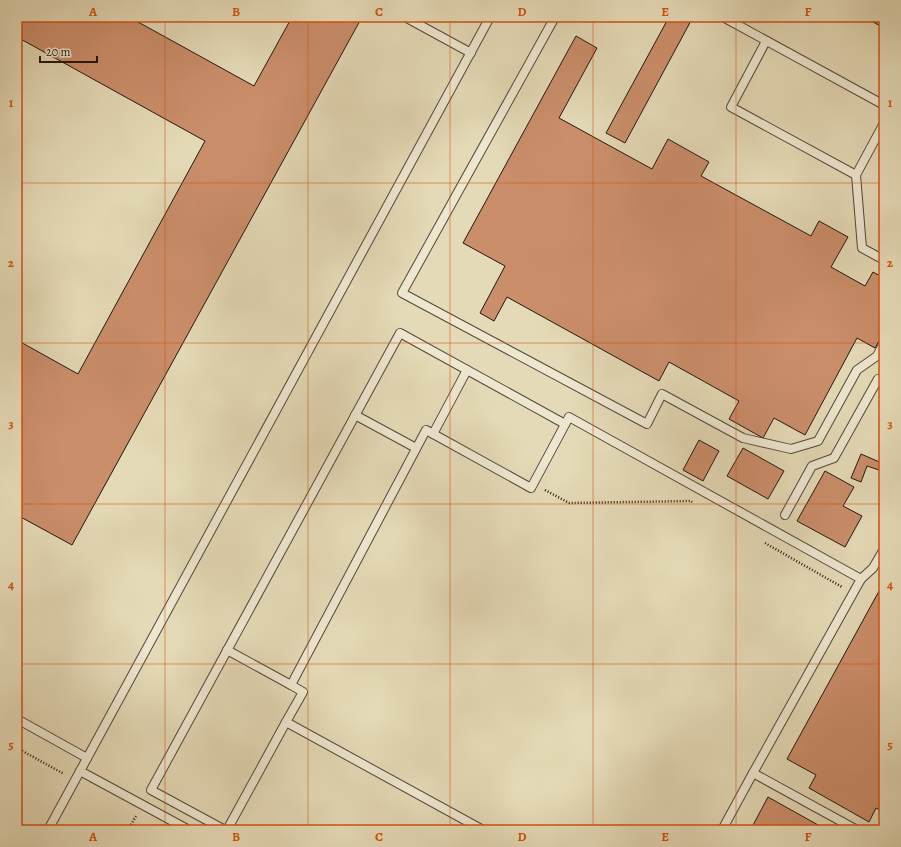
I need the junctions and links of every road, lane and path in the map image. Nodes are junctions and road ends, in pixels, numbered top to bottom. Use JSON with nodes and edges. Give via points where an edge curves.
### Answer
{"nodes":[{"id":1,"x":405,"y":17,"type":"edge"},
{"id":2,"x":490,"y":17,"type":"edge"},
{"id":3,"x":555,"y":17,"type":"edge"},
{"id":4,"x":723,"y":17,"type":"edge"},
{"id":5,"x":766,"y":41,"type":"junction"},
{"id":6,"x":471,"y":53,"type":"junction"},
{"id":7,"x":884,"y":105,"type":"edge"},
{"id":8,"x":884,"y":123,"type":"edge"},
{"id":9,"x":856,"y":176,"type":"junction"},
{"id":10,"x":884,"y":260,"type":"edge"},
{"id":11,"x":884,"y":344,"type":"edge"},
{"id":12,"x":467,"y":370,"type":"junction"},
{"id":13,"x":884,"y":382,"type":"edge"},
{"id":14,"x":355,"y":416,"type":"junction"},
{"id":15,"x":565,"y":424,"type":"junction"},
{"id":16,"x":433,"y":434,"type":"junction"},
{"id":17,"x":416,"y":448,"type":"junction"},
{"id":18,"x":533,"y":483,"type":"junction"},
{"id":19,"x":698,"y":505,"type":"dead end"},
{"id":20,"x":785,"y":515,"type":"dead end"},
{"id":21,"x":758,"y":540,"type":"dead end"},
{"id":22,"x":884,"y":549,"type":"edge"},
{"id":23,"x":861,"y":579,"type":"junction"},
{"id":24,"x":853,"y":593,"type":"junction"},
{"id":25,"x":227,"y":650,"type":"junction"},
{"id":26,"x":291,"y":685,"type":"junction"},
{"id":27,"x":17,"y":719,"type":"edge"},
{"id":28,"x":286,"y":722,"type":"junction"},
{"id":29,"x":17,"y":748,"type":"edge"},
{"id":30,"x":88,"y":758,"type":"junction"},
{"id":31,"x":80,"y":771,"type":"junction"},
{"id":32,"x":753,"y":773,"type":"junction"},
{"id":33,"x":75,"y":780,"type":"junction"},
{"id":34,"x":48,"y":830,"type":"edge"},
{"id":35,"x":189,"y":830,"type":"edge"},
{"id":36,"x":226,"y":830,"type":"edge"},
{"id":37,"x":483,"y":830,"type":"edge"},
{"id":38,"x":722,"y":830,"type":"edge"},
{"id":39,"x":857,"y":830,"type":"edge"}],
"edges":[{"from":1,"to":6,"type":"lane"},
{"from":2,"to":6,"type":"lane"},
{"from":3,"to":11,"type":"lane","via":[[402,292],[646,424],[662,394],[743,438],[791,449],[818,441],[857,370],[877,356]]},
{"from":4,"to":5,"type":"lane"},
{"from":5,"to":7,"type":"lane"},
{"from":5,"to":9,"type":"lane","via":[[731,107]]},
{"from":6,"to":30,"type":"lane"},
{"from":8,"to":9,"type":"lane"},
{"from":9,"to":10,"type":"lane","via":[[862,248]]},
{"from":12,"to":14,"type":"lane","via":[[400,333]]},
{"from":12,"to":15,"type":"lane"},
{"from":12,"to":16,"type":"lane"},
{"from":13,"to":20,"type":"lane","via":[[878,379],[834,458],[812,466]]},
{"from":14,"to":17,"type":"lane"},
{"from":14,"to":25,"type":"lane"},
{"from":15,"to":18,"type":"lane"},
{"from":15,"to":23,"type":"lane","via":[[569,417]]},
{"from":16,"to":17,"type":"lane","via":[[426,430]]},
{"from":16,"to":18,"type":"lane","via":[[531,488]]},
{"from":17,"to":26,"type":"lane"},
{"from":18,"to":19,"type":"path","via":[[569,503],[691,501]]},
{"from":21,"to":24,"type":"path"},
{"from":22,"to":23,"type":"lane","via":[[874,568]]},
{"from":23,"to":24,"type":"lane"},
{"from":24,"to":32,"type":"lane"},
{"from":25,"to":26,"type":"lane"},
{"from":25,"to":36,"type":"lane","via":[[151,790]]},
{"from":26,"to":28,"type":"lane","via":[[303,692]]},
{"from":27,"to":30,"type":"lane"},
{"from":28,"to":36,"type":"lane"},
{"from":28,"to":37,"type":"lane"},
{"from":29,"to":33,"type":"path"},
{"from":30,"to":31,"type":"lane"},
{"from":31,"to":33,"type":"lane"},
{"from":31,"to":35,"type":"lane"},
{"from":32,"to":38,"type":"lane"},
{"from":32,"to":39,"type":"lane"},
{"from":33,"to":34,"type":"lane"}]}
